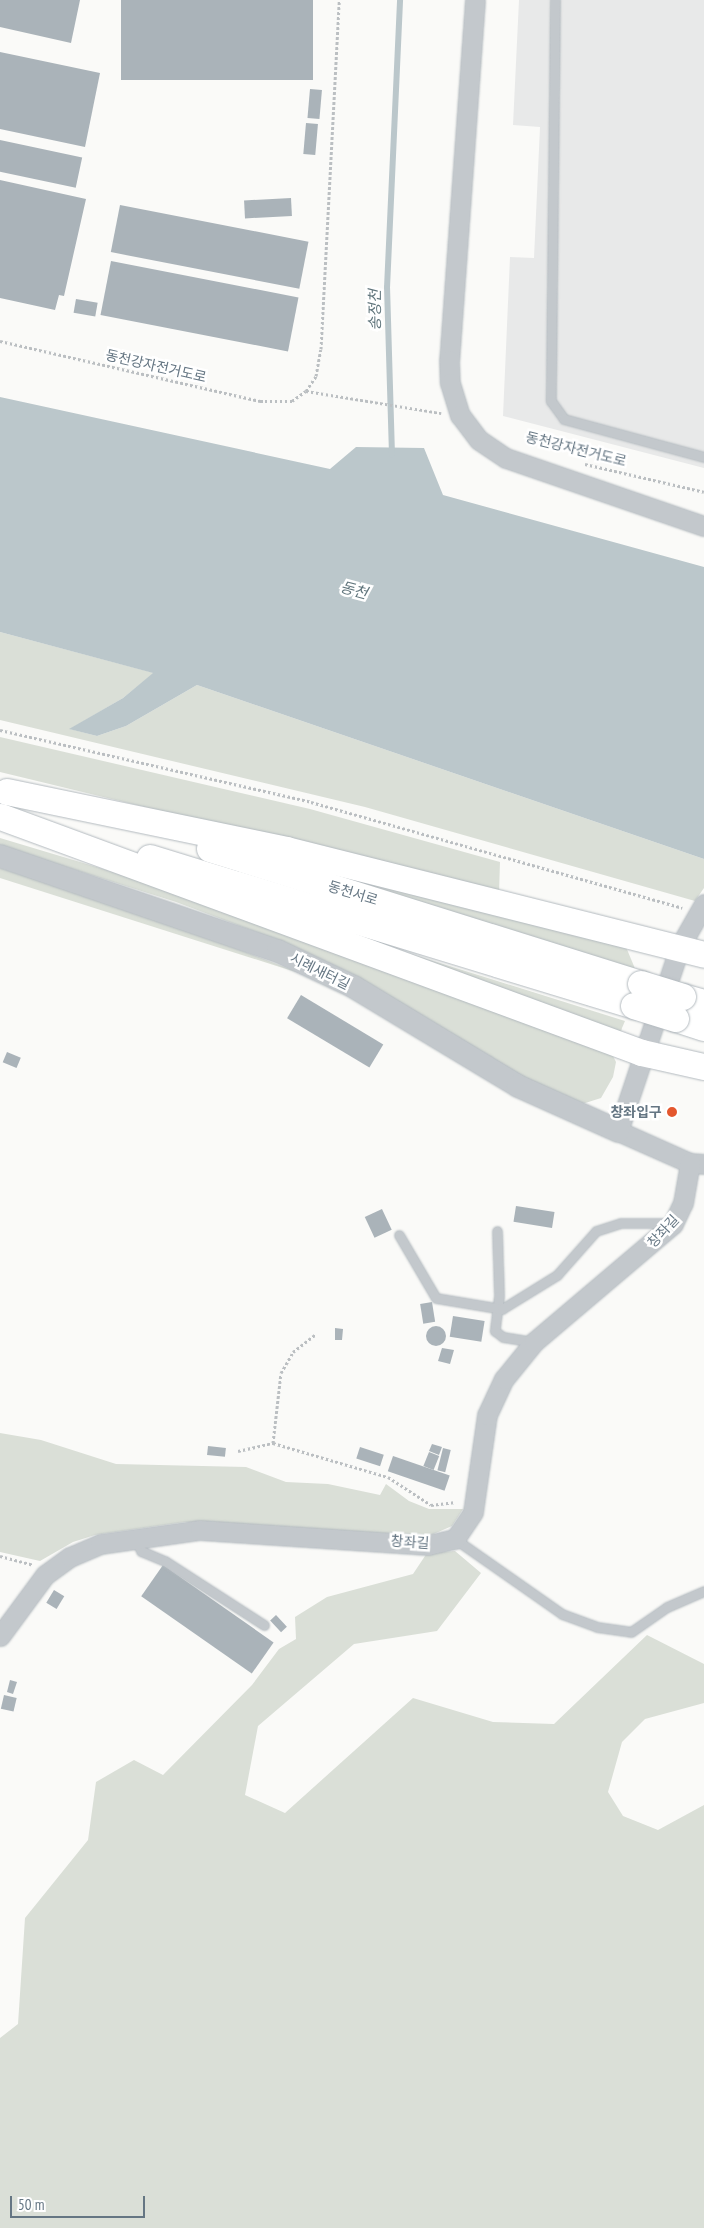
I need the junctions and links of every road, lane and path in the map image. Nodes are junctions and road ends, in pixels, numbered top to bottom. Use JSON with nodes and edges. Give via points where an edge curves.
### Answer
{"nodes":[{"id":1,"x":340,"y":0,"type":"edge"},
{"id":2,"x":475,"y":0,"type":"edge"},
{"id":3,"x":554,"y":0,"type":"edge"},
{"id":4,"x":0,"y":341,"type":"edge"},
{"id":5,"x":306,"y":391,"type":"junction"},
{"id":6,"x":454,"y":415,"type":"junction"},
{"id":7,"x":704,"y":456,"type":"edge"},
{"id":8,"x":578,"y":463,"type":"dead end"},
{"id":9,"x":704,"y":492,"type":"edge"},
{"id":10,"x":704,"y":526,"type":"edge"},
{"id":11,"x":0,"y":730,"type":"edge"},
{"id":12,"x":2,"y":804,"type":"edge"},
{"id":13,"x":0,"y":856,"type":"edge"},
{"id":14,"x":701,"y":909,"type":"edge"},
{"id":15,"x":680,"y":946,"type":"junction"},
{"id":16,"x":704,"y":956,"type":"edge"},
{"id":17,"x":688,"y":1006,"type":"edge"},
{"id":18,"x":704,"y":1028,"type":"edge"},
{"id":19,"x":642,"y":1053,"type":"junction"},
{"id":20,"x":704,"y":1067,"type":"edge"},
{"id":21,"x":618,"y":1131,"type":"junction"},
{"id":22,"x":697,"y":1163,"type":"edge"},
{"id":23,"x":673,"y":1224,"type":"junction"},
{"id":24,"x":497,"y":1231,"type":"dead end"},
{"id":25,"x":399,"y":1235,"type":"dead end"},
{"id":26,"x":497,"y":1309,"type":"junction"},
{"id":27,"x":315,"y":1335,"type":"dead end"},
{"id":28,"x":534,"y":1342,"type":"junction"},
{"id":29,"x":273,"y":1443,"type":"junction"},
{"id":30,"x":238,"y":1451,"type":"dead end"},
{"id":31,"x":475,"y":1501,"type":"junction"},
{"id":32,"x":134,"y":1537,"type":"junction"},
{"id":33,"x":455,"y":1538,"type":"junction"},
{"id":34,"x":0,"y":1556,"type":"edge"},
{"id":35,"x":46,"y":1575,"type":"junction"},
{"id":36,"x":704,"y":1591,"type":"edge"},
{"id":37,"x":264,"y":1626,"type":"dead end"},
{"id":38,"x":0,"y":1636,"type":"edge"}],
"edges":[{"from":1,"to":5,"type":"path","via":[[321,349],[316,376]]},
{"from":2,"to":6,"type":"street","via":[[449,360]]},
{"from":3,"to":7,"type":"lane","via":[[551,401],[564,418]]},
{"from":4,"to":5,"type":"path","name":"동천강자전거도로","via":[[260,401],[292,401]]},
{"from":5,"to":6,"type":"path"},
{"from":6,"to":10,"type":"street","via":[[479,440],[506,458]]},
{"from":8,"to":9,"type":"path","name":"동천강자전거도로"},
{"from":11,"to":14,"type":"path","via":[[311,802]]},
{"from":12,"to":15,"type":"main road","via":[[287,850]]},
{"from":12,"to":17,"type":"main road","name":"동천서로","bridge":true,"via":[[304,903]]},
{"from":12,"to":19,"type":"main road"},
{"from":13,"to":21,"type":"street","name":"시례새터길","via":[[287,954],[354,987],[518,1086]]},
{"from":14,"to":15,"type":"street"},
{"from":15,"to":16,"type":"main road"},
{"from":15,"to":19,"type":"street"},
{"from":17,"to":18,"type":"main road","name":"동천서로"},
{"from":19,"to":20,"type":"main road"},
{"from":19,"to":21,"type":"street"},
{"from":21,"to":22,"type":"street"},
{"from":22,"to":23,"type":"street","name":"창좌길"},
{"from":23,"to":26,"type":"lane","via":[[651,1220],[596,1230],[557,1274]]},
{"from":23,"to":28,"type":"street","name":"창좌길"},
{"from":24,"to":26,"type":"lane"},
{"from":25,"to":26,"type":"lane","via":[[436,1298]]},
{"from":26,"to":28,"type":"lane","via":[[498,1335]]},
{"from":27,"to":29,"type":"path","via":[[294,1352],[281,1373]]},
{"from":28,"to":31,"type":"street","name":"창좌길","via":[[504,1379],[486,1415]]},
{"from":29,"to":30,"type":"path"},
{"from":29,"to":31,"type":"path","via":[[382,1475],[431,1505]]},
{"from":31,"to":33,"type":"street","name":"창좌길","via":[[470,1521]]},
{"from":32,"to":33,"type":"street","name":"창좌길","via":[[200,1530],[428,1544]]},
{"from":32,"to":35,"type":"street","name":"창좌길","via":[[85,1550]]},
{"from":32,"to":37,"type":"lane","via":[[141,1552],[165,1561]]},
{"from":33,"to":36,"type":"lane","via":[[562,1614],[597,1627],[631,1632],[667,1608]]},
{"from":34,"to":35,"type":"path","via":[[21,1559]]},
{"from":35,"to":38,"type":"street","name":"창좌길"}]}
